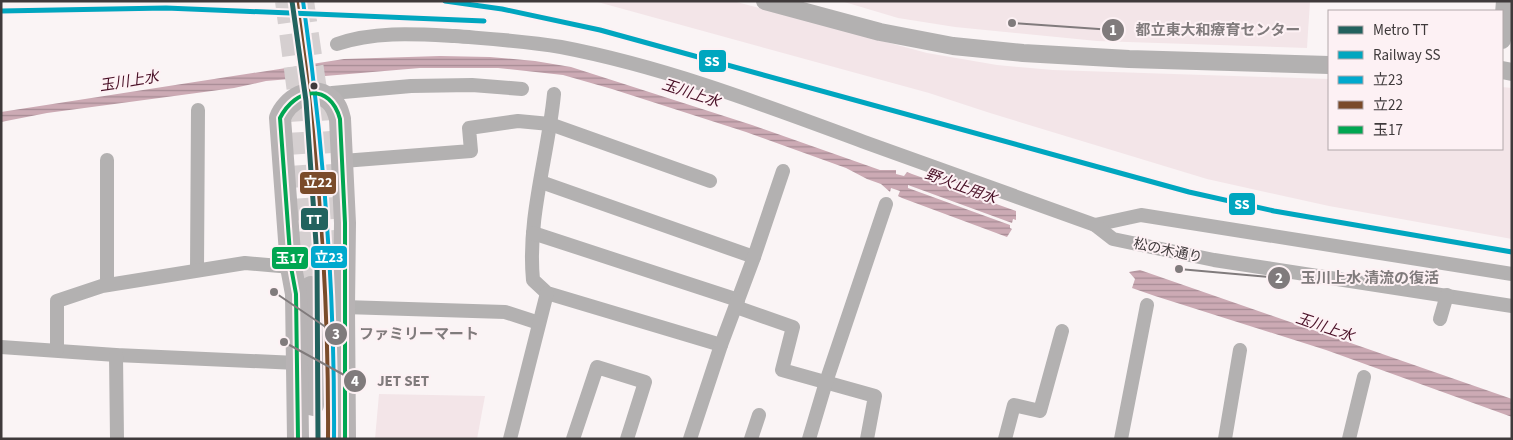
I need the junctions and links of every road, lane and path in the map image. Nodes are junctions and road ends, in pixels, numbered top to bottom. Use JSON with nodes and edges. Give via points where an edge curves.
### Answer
{"nodes":[{"id":1,"x":765,"y":1,"type":"edge"},
{"id":2,"x":1505,"y":1,"type":"edge"},
{"id":3,"x":1503,"y":27,"type":"edge"},
{"id":4,"x":337,"y":44,"type":"dead end"},
{"id":5,"x":1328,"y":65,"type":"edge"},
{"id":6,"x":522,"y":89,"type":"dead end"},
{"id":7,"x":332,"y":93,"type":"dead end"},
{"id":8,"x":554,"y":94,"type":"dead end"},
{"id":9,"x":198,"y":110,"type":"dead end"},
{"id":10,"x":550,"y":124,"type":"junction"},
{"id":11,"x":107,"y":160,"type":"dead end"},
{"id":12,"x":343,"y":161,"type":"junction"},
{"id":13,"x":783,"y":170,"type":"dead end"},
{"id":14,"x":710,"y":181,"type":"dead end"},
{"id":15,"x":541,"y":182,"type":"junction"},
{"id":16,"x":886,"y":204,"type":"dead end"},
{"id":17,"x":1095,"y":225,"type":"junction"},
{"id":18,"x":533,"y":233,"type":"junction"},
{"id":19,"x":754,"y":258,"type":"junction"},
{"id":20,"x":292,"y":267,"type":"junction"},
{"id":21,"x":197,"y":270,"type":"junction"},
{"id":22,"x":1512,"y":274,"type":"edge"},
{"id":23,"x":107,"y":285,"type":"junction"},
{"id":24,"x":547,"y":293,"type":"junction"},
{"id":25,"x":1447,"y":295,"type":"junction"},
{"id":26,"x":737,"y":304,"type":"junction"},
{"id":27,"x":1147,"y":306,"type":"dead end"},
{"id":28,"x":1512,"y":306,"type":"edge"},
{"id":29,"x":344,"y":307,"type":"junction"},
{"id":30,"x":1440,"y":319,"type":"dead end"},
{"id":31,"x":539,"y":324,"type":"junction"},
{"id":32,"x":1062,"y":331,"type":"dead end"},
{"id":33,"x":1,"y":346,"type":"edge"},
{"id":34,"x":721,"y":346,"type":"junction"},
{"id":35,"x":57,"y":350,"type":"junction"},
{"id":36,"x":1240,"y":350,"type":"dead end"},
{"id":37,"x":116,"y":355,"type":"junction"},
{"id":38,"x":297,"y":363,"type":"junction"},
{"id":39,"x":1364,"y":377,"type":"dead end"},
{"id":40,"x":826,"y":382,"type":"junction"},
{"id":41,"x":759,"y":415,"type":"dead end"},
{"id":42,"x":117,"y":439,"type":"edge"},
{"id":43,"x":298,"y":439,"type":"edge"},
{"id":44,"x":313,"y":439,"type":"edge"},
{"id":45,"x":334,"y":439,"type":"edge"},
{"id":46,"x":345,"y":439,"type":"edge"},
{"id":47,"x":510,"y":439,"type":"edge"},
{"id":48,"x":573,"y":439,"type":"edge"},
{"id":49,"x":627,"y":439,"type":"edge"},
{"id":50,"x":690,"y":439,"type":"edge"},
{"id":51,"x":751,"y":439,"type":"edge"},
{"id":52,"x":809,"y":439,"type":"edge"},
{"id":53,"x":867,"y":439,"type":"edge"},
{"id":54,"x":1004,"y":439,"type":"edge"},
{"id":55,"x":1121,"y":439,"type":"edge"},
{"id":56,"x":1225,"y":439,"type":"edge"},
{"id":57,"x":1349,"y":439,"type":"edge"}],
"edges":[{"from":1,"to":5,"type":"street","via":[[880,32],[953,46],[1129,59]]},
{"from":2,"to":3,"type":"street"},
{"from":4,"to":17,"type":"street","name":"松の木通り","via":[[374,35],[442,36],[518,41],[587,52],[686,79]]},
{"from":6,"to":7,"type":"street","via":[[472,85],[411,86]]},
{"from":8,"to":10,"type":"street"},
{"from":9,"to":21,"type":"street"},
{"from":10,"to":12,"type":"street","via":[[518,120],[469,128],[471,151]]},
{"from":10,"to":14,"type":"street"},
{"from":10,"to":15,"type":"street"},
{"from":11,"to":23,"type":"street"},
{"from":12,"to":20,"type":"main road","via":[[340,120],[336,106],[326,96],[302,95],[283,110],[280,118]]},
{"from":12,"to":29,"type":"main road"},
{"from":13,"to":19,"type":"street"},
{"from":15,"to":18,"type":"street"},
{"from":15,"to":19,"type":"street"},
{"from":16,"to":40,"type":"street"},
{"from":17,"to":22,"type":"street","via":[[1141,215]]},
{"from":17,"to":25,"type":"street","name":"松の木通り","via":[[1113,239],[1214,260]]},
{"from":18,"to":24,"type":"street","via":[[533,280]]},
{"from":18,"to":26,"type":"street"},
{"from":19,"to":26,"type":"street"},
{"from":20,"to":21,"type":"street","via":[[245,263]]},
{"from":20,"to":38,"type":"main road","via":[[296,294]]},
{"from":21,"to":23,"type":"street"},
{"from":23,"to":35,"type":"street","via":[[57,302]]},
{"from":24,"to":31,"type":"street"},
{"from":24,"to":34,"type":"street"},
{"from":25,"to":28,"type":"street","name":"松の木通り"},
{"from":25,"to":30,"type":"street"},
{"from":26,"to":34,"type":"street"},
{"from":26,"to":40,"type":"street","via":[[793,327],[782,370]]},
{"from":27,"to":55,"type":"street"},
{"from":29,"to":31,"type":"street","via":[[504,312]]},
{"from":29,"to":46,"type":"main road"},
{"from":31,"to":47,"type":"street"},
{"from":32,"to":54,"type":"street","via":[[1040,411],[1014,405]]},
{"from":33,"to":35,"type":"street"},
{"from":34,"to":50,"type":"street"},
{"from":35,"to":37,"type":"street"},
{"from":36,"to":56,"type":"street"},
{"from":37,"to":38,"type":"street"},
{"from":37,"to":42,"type":"street"},
{"from":38,"to":43,"type":"main road"},
{"from":39,"to":57,"type":"street"},
{"from":40,"to":52,"type":"street"},
{"from":40,"to":53,"type":"street","via":[[875,396]]},
{"from":41,"to":51,"type":"street"},
{"from":44,"to":45,"type":"main road","via":[[321,286],[334,326]]},
{"from":48,"to":49,"type":"street","via":[[597,367],[645,382]]}]}
